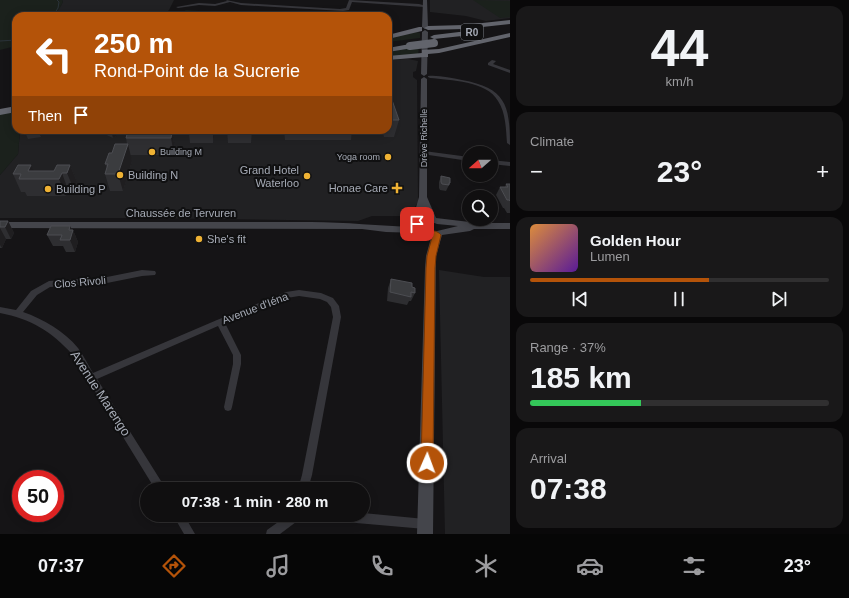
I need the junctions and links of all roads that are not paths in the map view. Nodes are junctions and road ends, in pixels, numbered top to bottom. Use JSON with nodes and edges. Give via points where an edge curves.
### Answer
{"nodes":[{"id":1,"x":351,"y":0,"type":"edge"},
{"id":2,"x":425,"y":0,"type":"edge"},
{"id":3,"x":229,"y":1,"type":"edge"},
{"id":4,"x":424,"y":6,"type":"junction"},
{"id":5,"x":178,"y":7,"type":"dead end"},
{"id":6,"x":510,"y":22,"type":"edge"},
{"id":7,"x":510,"y":26,"type":"edge"},
{"id":8,"x":424,"y":28,"type":"junction"},
{"id":9,"x":510,"y":31,"type":"edge"},
{"id":10,"x":510,"y":35,"type":"edge"},
{"id":11,"x":392,"y":36,"type":"edge"},
{"id":12,"x":434,"y":40,"type":"junction"},
{"id":13,"x":392,"y":44,"type":"edge"},
{"id":14,"x":410,"y":44,"type":"junction"},
{"id":15,"x":392,"y":49,"type":"edge"},
{"id":16,"x":425,"y":56,"type":"junction"},
{"id":17,"x":392,"y":58,"type":"edge"},
{"id":18,"x":494,"y":61,"type":"dead end"},
{"id":19,"x":510,"y":72,"type":"edge"},
{"id":20,"x":422,"y":76,"type":"junction"},
{"id":21,"x":12,"y":103,"type":"edge"},
{"id":22,"x":0,"y":105,"type":"edge"},
{"id":23,"x":12,"y":110,"type":"edge"},
{"id":24,"x":0,"y":112,"type":"edge"},
{"id":25,"x":510,"y":143,"type":"edge"},
{"id":26,"x":424,"y":153,"type":"junction"},
{"id":27,"x":462,"y":158,"type":"edge"},
{"id":28,"x":498,"y":163,"type":"edge"},
{"id":29,"x":510,"y":164,"type":"edge"},
{"id":30,"x":423,"y":197,"type":"junction"},
{"id":31,"x":435,"y":220,"type":"junction"},
{"id":32,"x":462,"y":223,"type":"edge"},
{"id":33,"x":0,"y":225,"type":"edge"},
{"id":34,"x":478,"y":226,"type":"edge"},
{"id":35,"x":498,"y":226,"type":"edge"},
{"id":36,"x":510,"y":226,"type":"edge"},
{"id":37,"x":420,"y":227,"type":"junction"},
{"id":38,"x":439,"y":233,"type":"junction"},
{"id":39,"x":431,"y":256,"type":"junction"},
{"id":40,"x":152,"y":273,"type":"dead end"},
{"id":41,"x":0,"y":310,"type":"edge"},
{"id":42,"x":18,"y":313,"type":"junction"},
{"id":43,"x":220,"y":322,"type":"junction"},
{"id":44,"x":92,"y":377,"type":"junction"},
{"id":45,"x":228,"y":407,"type":"dead end"},
{"id":46,"x":157,"y":482,"type":"edge"},
{"id":47,"x":304,"y":482,"type":"edge"},
{"id":48,"x":182,"y":522,"type":"edge"},
{"id":49,"x":287,"y":522,"type":"edge"},
{"id":50,"x":370,"y":522,"type":"edge"},
{"id":51,"x":425,"y":529,"type":"edge"},
{"id":52,"x":190,"y":534,"type":"edge"},
{"id":53,"x":271,"y":534,"type":"edge"}],
"edges":[{"from":1,"to":3,"type":"street","via":[[350,8],[347,10],[241,4]]},
{"from":1,"to":4,"type":"street"},
{"from":2,"to":4,"type":"main road","name":"Drève Richelle"},
{"from":3,"to":5,"type":"street","via":[[215,5]]},
{"from":4,"to":8,"type":"main road","name":"Drève Richelle"},
{"from":6,"to":8,"type":"highway"},
{"from":7,"to":12,"type":"highway","number":"R0"},
{"from":8,"to":11,"type":"highway"},
{"from":8,"to":16,"type":"main road","name":"Drève Richelle"},
{"from":9,"to":12,"type":"highway","number":"R0"},
{"from":10,"to":16,"type":"highway"},
{"from":12,"to":14,"type":"highway","number":"R0","bridge":true},
{"from":13,"to":14,"type":"highway","number":"R0"},
{"from":14,"to":15,"type":"highway","number":"R0"},
{"from":16,"to":17,"type":"highway"},
{"from":16,"to":20,"type":"main road","name":"Drève Richelle"},
{"from":18,"to":19,"type":"street","via":[[490,64]]},
{"from":20,"to":25,"type":"street","via":[[469,82],[496,94],[503,104]]},
{"from":20,"to":26,"type":"main road","name":"Drève Richelle"},
{"from":21,"to":22,"type":"highway"},
{"from":23,"to":24,"type":"highway"},
{"from":26,"to":27,"type":"street"},
{"from":26,"to":30,"type":"main road","name":"Drève Richelle"},
{"from":28,"to":29,"type":"street"},
{"from":30,"to":31,"type":"main road","name":"Drève Richelle"},
{"from":30,"to":37,"type":"main road","name":"Drève Richelle","via":[[420,205]]},
{"from":31,"to":32,"type":"main road"},
{"from":31,"to":37,"type":"main road"},
{"from":31,"to":38,"type":"main road","name":"Drève Richelle","via":[[442,228]]},
{"from":33,"to":37,"type":"main road","name":"Chaussée de Tervuren","via":[[362,226],[386,229]]},
{"from":34,"to":38,"type":"main road"},
{"from":35,"to":36,"type":"main road"},
{"from":37,"to":38,"type":"main road"},
{"from":37,"to":39,"type":"main road","name":"Drève Richelle"},
{"from":38,"to":39,"type":"main road","name":"Drève Richelle"},
{"from":39,"to":51,"type":"main road","name":"Drève Richelle"},
{"from":40,"to":42,"type":"street","name":"Clos Rivoli","via":[[107,280],[49,284],[34,293]]},
{"from":41,"to":42,"type":"street","name":"Avenue Marengo"},
{"from":42,"to":44,"type":"street","name":"Avenue Marengo","via":[[45,325],[64,339]]},
{"from":43,"to":44,"type":"street","name":"Avenue d'Iéna"},
{"from":43,"to":45,"type":"street","via":[[237,355]]},
{"from":43,"to":47,"type":"street","name":"Avenue d'Iéna","via":[[286,295],[299,293],[321,296],[335,306],[337,317]]},
{"from":44,"to":46,"type":"street","name":"Avenue Marengo"},
{"from":48,"to":52,"type":"street"},
{"from":49,"to":53,"type":"street"},
{"from":50,"to":51,"type":"street"}]}
